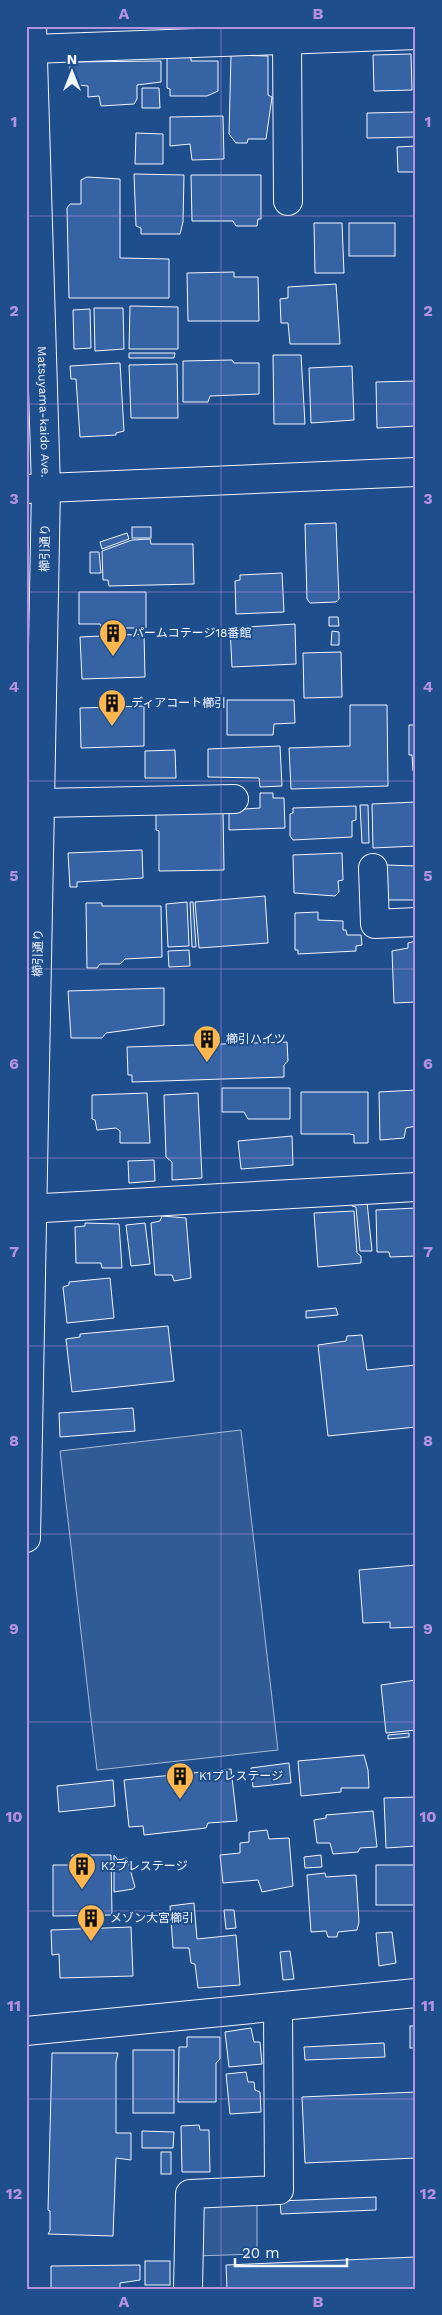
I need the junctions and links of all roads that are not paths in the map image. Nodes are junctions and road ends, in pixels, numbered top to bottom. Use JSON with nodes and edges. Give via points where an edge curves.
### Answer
{"nodes":[{"id":1,"x":416,"y":35,"type":"edge"},
{"id":2,"x":32,"y":38,"type":"edge"},
{"id":3,"x":287,"y":39,"type":"junction"},
{"id":4,"x":288,"y":201,"type":"dead end"},
{"id":5,"x":416,"y":472,"type":"edge"},
{"id":6,"x":36,"y":489,"type":"edge"},
{"id":7,"x":34,"y":770,"type":"edge"},
{"id":8,"x":234,"y":799,"type":"dead end"},
{"id":9,"x":41,"y":803,"type":"junction"},
{"id":10,"x":373,"y":868,"type":"dead end"},
{"id":11,"x":416,"y":922,"type":"edge"},
{"id":12,"x":416,"y":1187,"type":"edge"},
{"id":13,"x":30,"y":1209,"type":"edge"},
{"id":14,"x":26,"y":1538,"type":"edge"},
{"id":15,"x":416,"y":1993,"type":"edge"},
{"id":16,"x":278,"y":2007,"type":"junction"},
{"id":17,"x":26,"y":2031,"type":"edge"},
{"id":18,"x":188,"y":2289,"type":"edge"}],
"edges":[{"from":1,"to":3,"type":"street"},
{"from":2,"to":3,"type":"street"},
{"from":2,"to":6,"type":"street","name":"Matsuyama-kaido Ave."},
{"from":3,"to":4,"type":"street"},
{"from":5,"to":6,"type":"street","name":"Matsuyama-kaido Ave."},
{"from":6,"to":7,"type":"street","name":"櫛引通り"},
{"from":7,"to":9,"type":"street","name":"櫛引通り"},
{"from":8,"to":9,"type":"street"},
{"from":9,"to":13,"type":"street","name":"櫛引通り"},
{"from":10,"to":11,"type":"street","via":[[375,924]]},
{"from":12,"to":13,"type":"street"},
{"from":13,"to":14,"type":"street","name":"櫛引通り"},
{"from":15,"to":16,"type":"street"},
{"from":16,"to":17,"type":"street"},
{"from":16,"to":18,"type":"street","via":[[279,2190],[190,2194]]}]}
